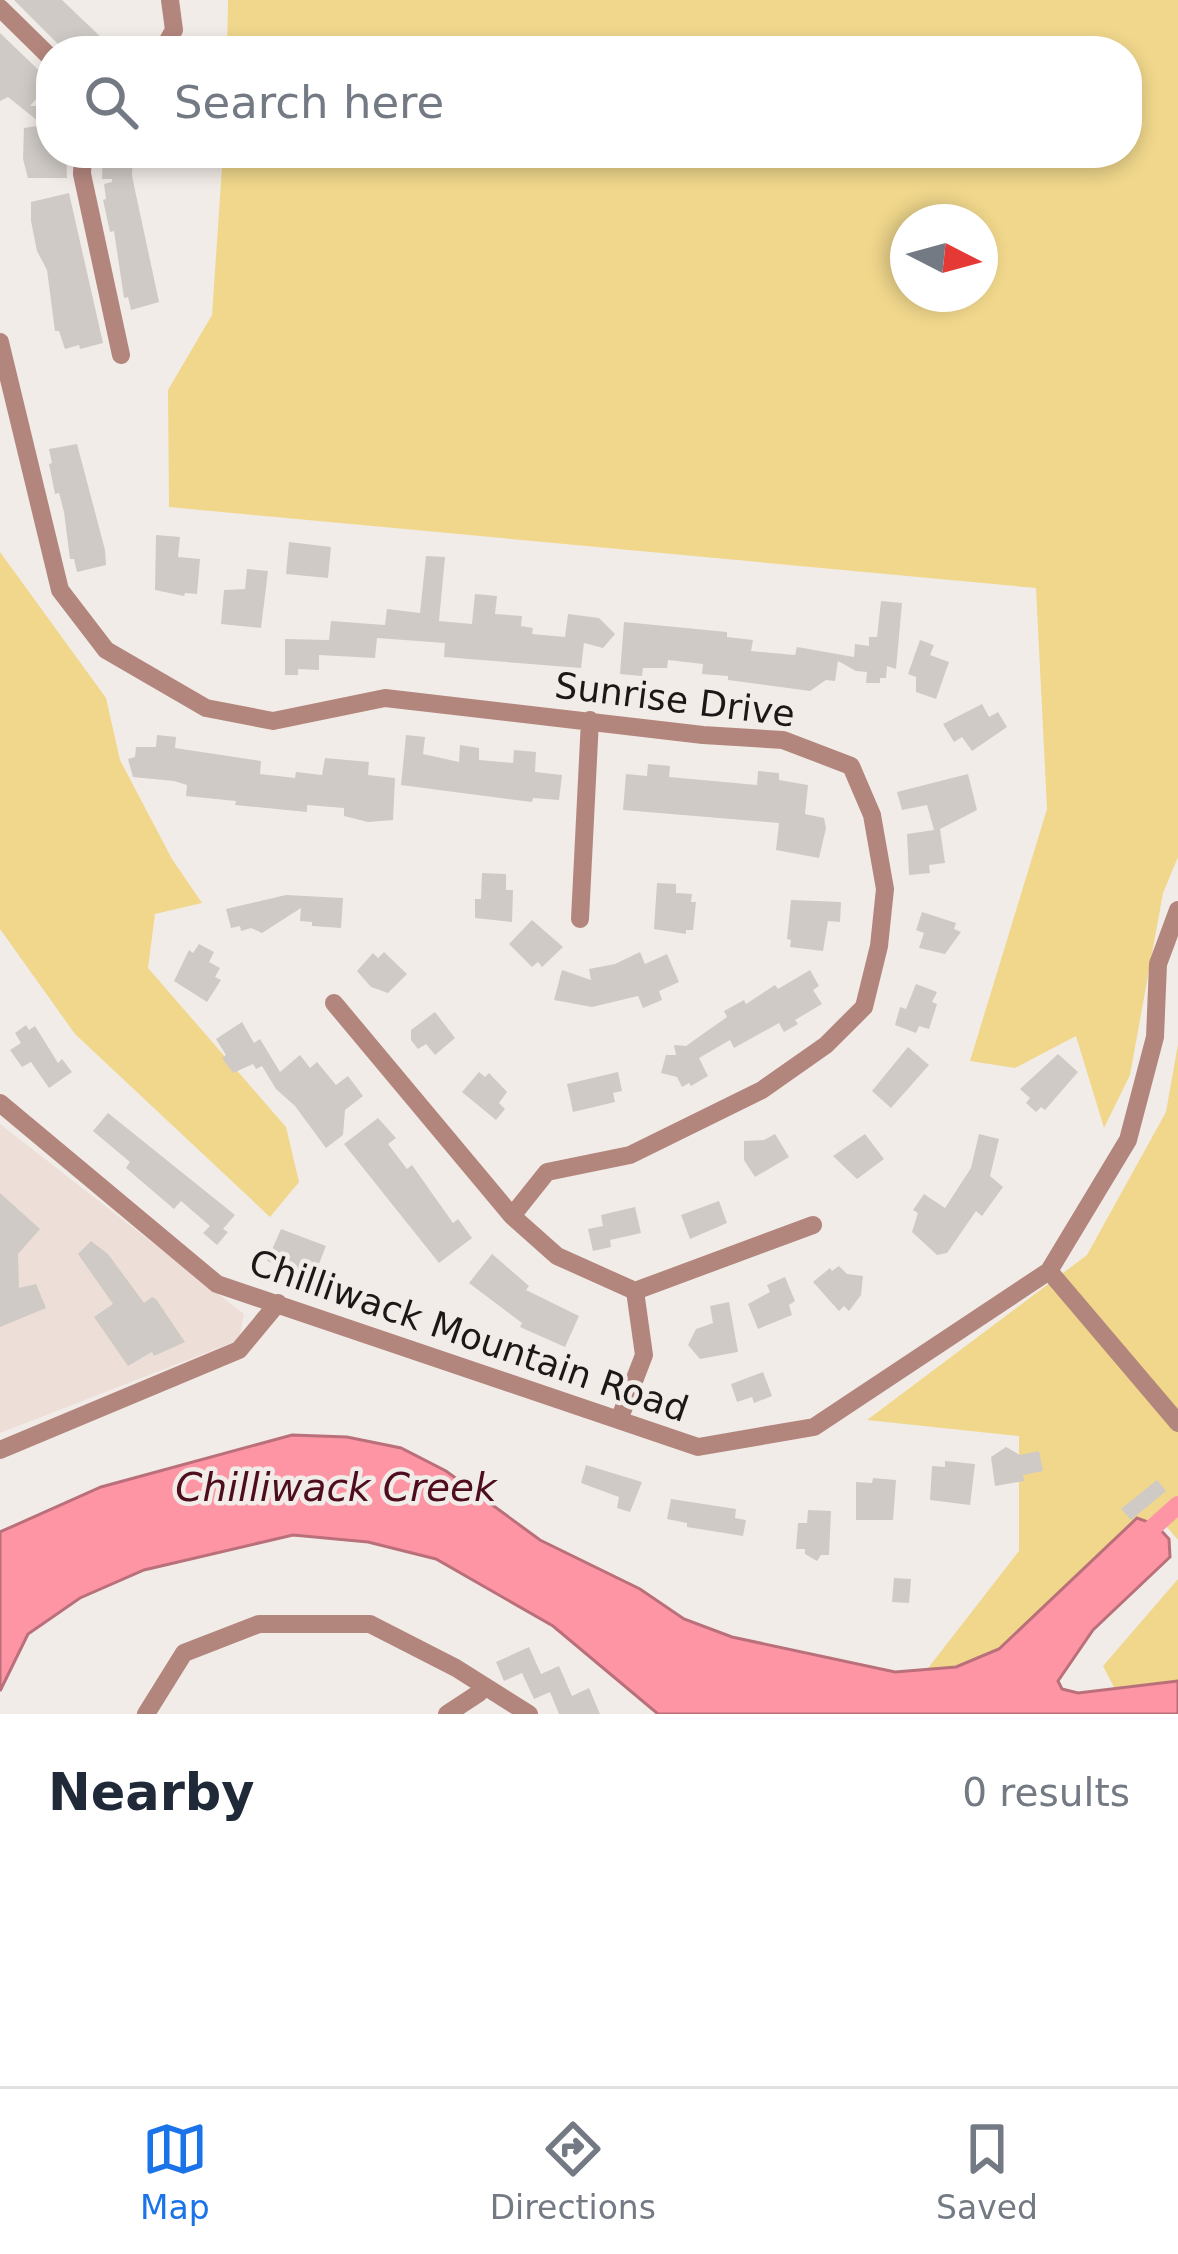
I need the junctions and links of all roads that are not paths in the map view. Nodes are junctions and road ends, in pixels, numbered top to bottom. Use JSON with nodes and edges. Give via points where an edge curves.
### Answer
{"nodes":[{"id":1,"x":170,"y":0,"type":"edge"},
{"id":2,"x":0,"y":8,"type":"edge"},
{"id":3,"x":171,"y":36,"type":"edge"},
{"id":4,"x":36,"y":43,"type":"edge"},
{"id":5,"x":82,"y":168,"type":"edge"},
{"id":6,"x":0,"y":342,"type":"edge"},
{"id":7,"x":121,"y":355,"type":"dead end"},
{"id":8,"x":590,"y":720,"type":"junction"},
{"id":9,"x":1178,"y":910,"type":"edge"},
{"id":10,"x":580,"y":919,"type":"dead end"},
{"id":11,"x":334,"y":1003,"type":"dead end"},
{"id":12,"x":0,"y":1103,"type":"edge"},
{"id":13,"x":512,"y":1216,"type":"junction"},
{"id":14,"x":813,"y":1226,"type":"dead end"},
{"id":15,"x":1049,"y":1271,"type":"junction"},
{"id":16,"x":635,"y":1291,"type":"junction"},
{"id":17,"x":278,"y":1303,"type":"junction"},
{"id":18,"x":619,"y":1420,"type":"junction"},
{"id":19,"x":1178,"y":1423,"type":"edge"},
{"id":20,"x":0,"y":1450,"type":"edge"},
{"id":21,"x":479,"y":1693,"type":"dead end"},
{"id":22,"x":146,"y":1714,"type":"edge"},
{"id":23,"x":447,"y":1714,"type":"edge"},
{"id":24,"x":529,"y":1714,"type":"edge"}],
"edges":[{"from":1,"to":3,"type":"street"},
{"from":2,"to":4,"type":"street"},
{"from":5,"to":7,"type":"street"},
{"from":6,"to":8,"type":"street","name":"Sunrise Drive","via":[[60,590],[106,650],[206,708],[273,721],[385,698]]},
{"from":8,"to":10,"type":"street"},
{"from":8,"to":13,"type":"street","name":"Sunrise Drive","via":[[783,740],[851,766],[872,815],[885,889],[879,946],[865,1007],[826,1045],[762,1090],[630,1154],[548,1172]]},
{"from":9,"to":15,"type":"street","name":"Chilliwack Mountain Road","via":[[1157,964],[1155,1037],[1128,1140]]},
{"from":11,"to":13,"type":"street"},
{"from":12,"to":17,"type":"street","name":"Chilliwack Mountain Road","via":[[217,1285]]},
{"from":13,"to":16,"type":"street","via":[[557,1256]]},
{"from":14,"to":16,"type":"street"},
{"from":15,"to":18,"type":"street","name":"Chilliwack Mountain Road","via":[[814,1427],[698,1447]]},
{"from":15,"to":19,"type":"street"},
{"from":16,"to":18,"type":"street","via":[[644,1355]]},
{"from":17,"to":18,"type":"street","name":"Chilliwack Mountain Road"},
{"from":17,"to":20,"type":"street","via":[[239,1350]]},
{"from":21,"to":23,"type":"street"},
{"from":22,"to":24,"type":"street","via":[[184,1653],[259,1624],[370,1624]]}]}
